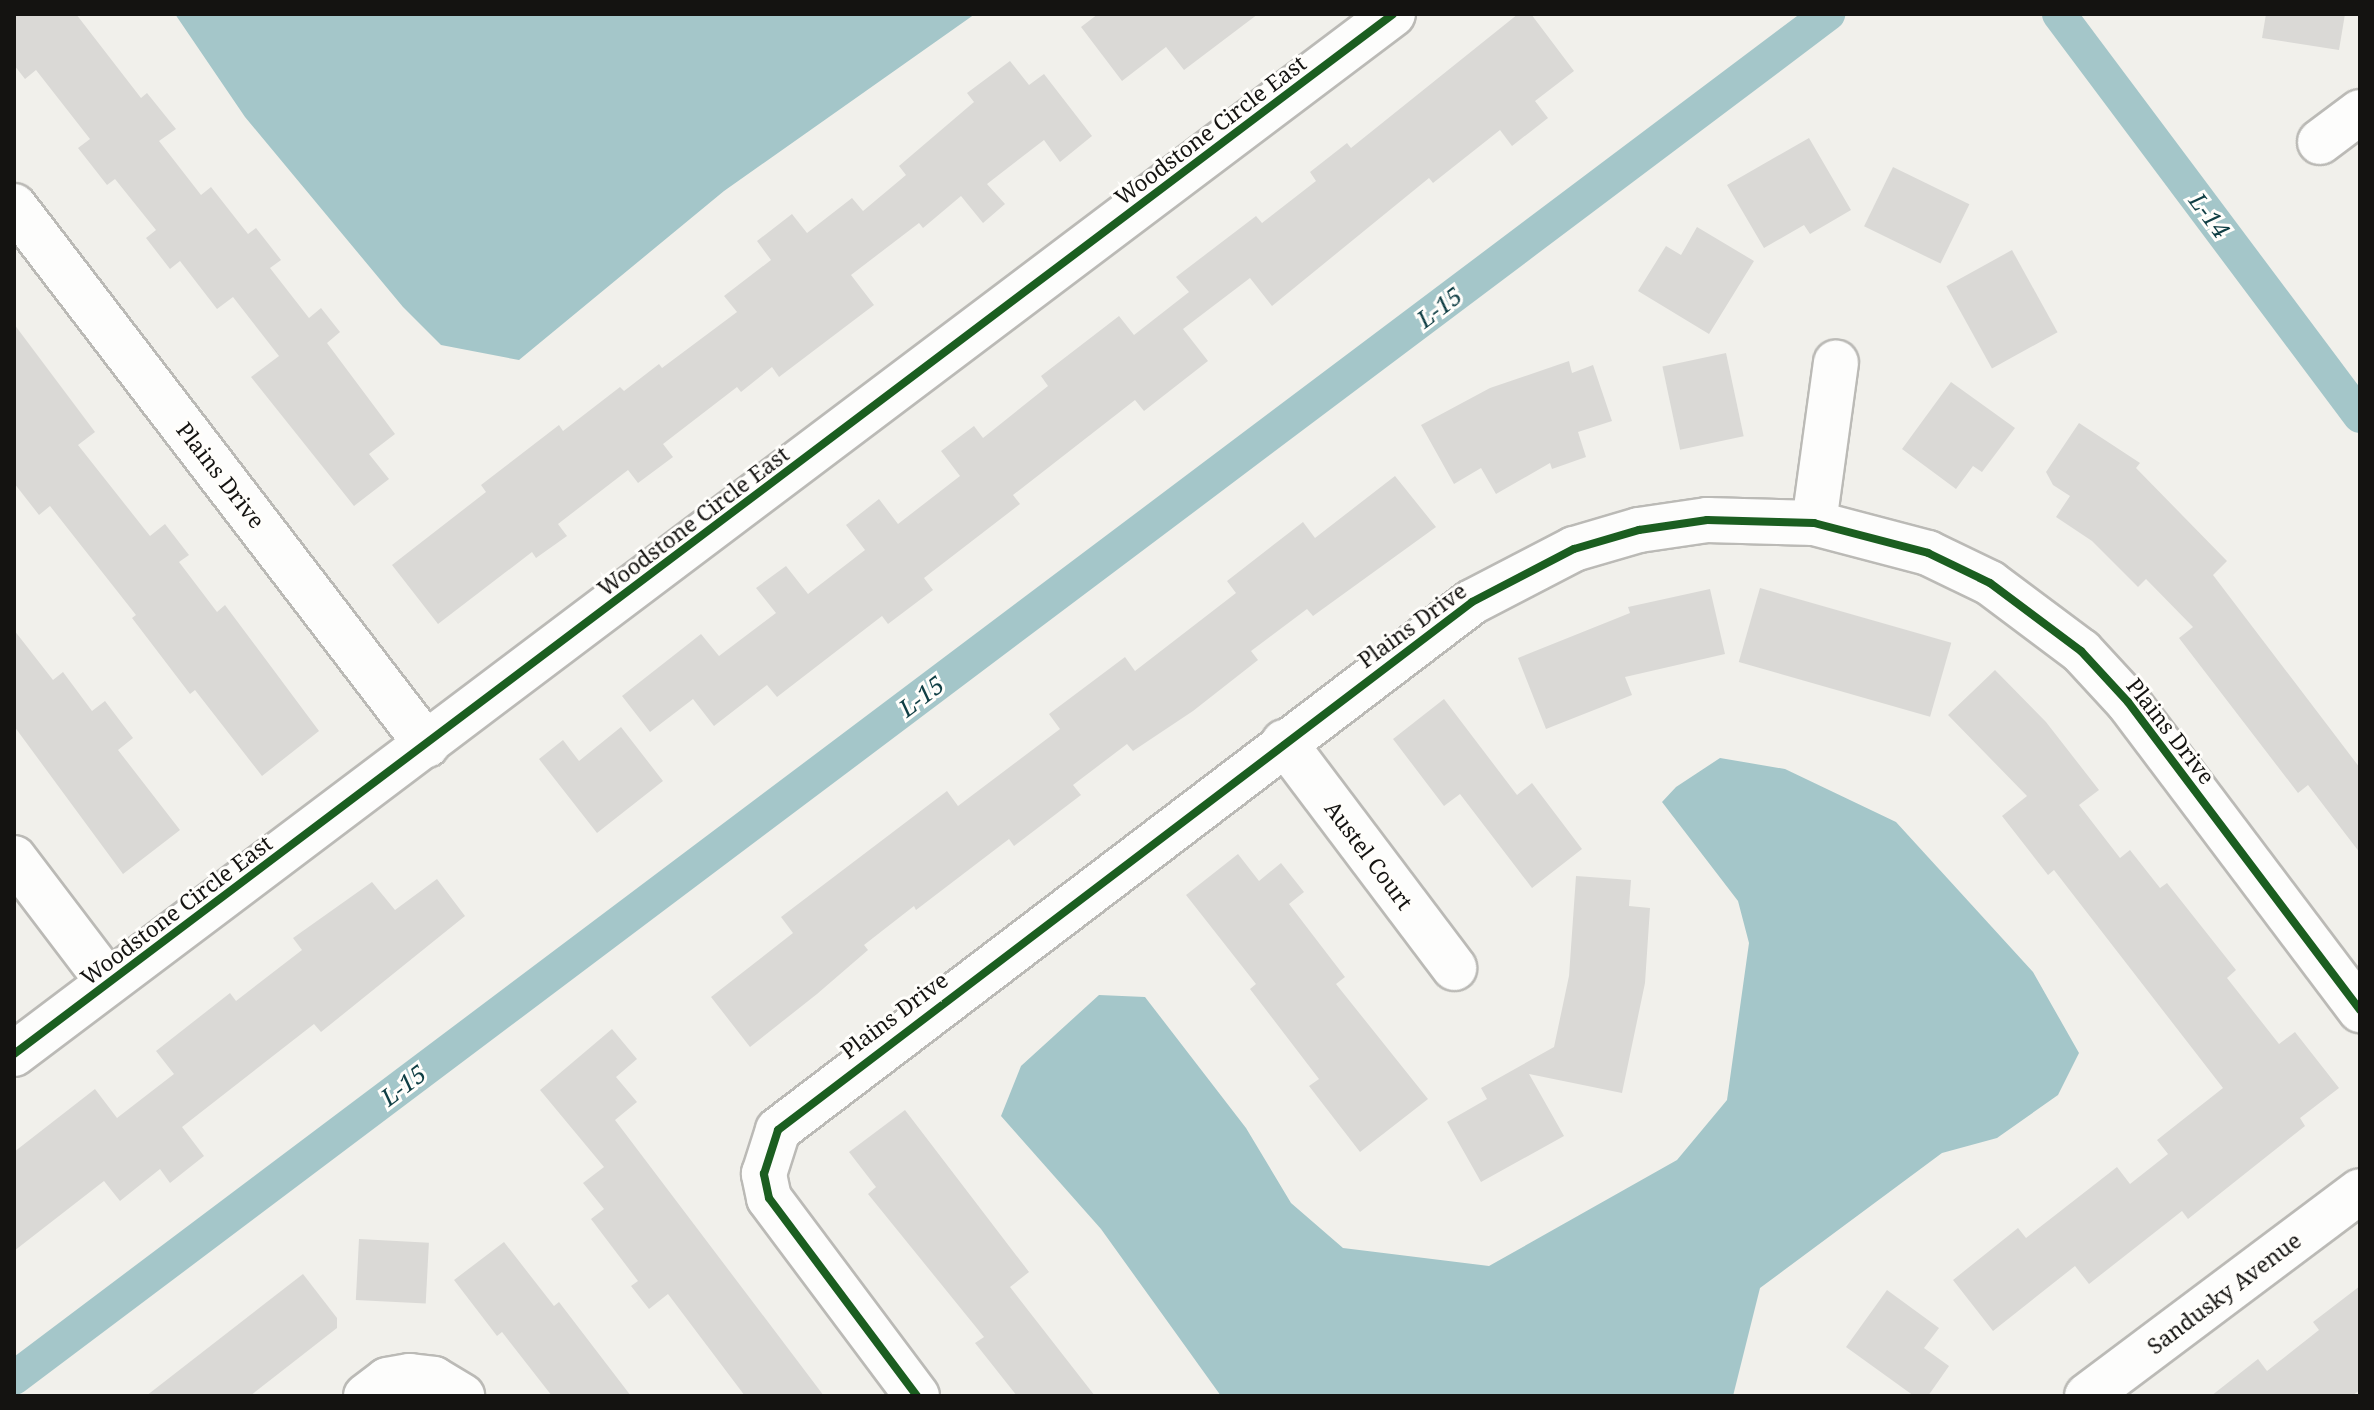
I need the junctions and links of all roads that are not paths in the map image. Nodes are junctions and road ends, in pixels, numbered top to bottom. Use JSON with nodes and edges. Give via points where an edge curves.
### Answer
{"nodes":[{"id":1,"x":1393,"y":14,"type":"edge"},
{"id":2,"x":2360,"y":112,"type":"edge"},
{"id":3,"x":2320,"y":142,"type":"dead end"},
{"id":4,"x":14,"y":206,"type":"edge"},
{"id":5,"x":1836,"y":363,"type":"dead end"},
{"id":6,"x":1814,"y":523,"type":"junction"},
{"id":7,"x":1284,"y":742,"type":"junction"},
{"id":8,"x":427,"y":745,"type":"junction"},
{"id":9,"x":14,"y":858,"type":"edge"},
{"id":10,"x":1454,"y":968,"type":"dead end"},
{"id":11,"x":108,"y":982,"type":"junction"},
{"id":12,"x":2360,"y":1010,"type":"edge"},
{"id":13,"x":14,"y":1054,"type":"edge"},
{"id":14,"x":2360,"y":1191,"type":"edge"},
{"id":15,"x":366,"y":1396,"type":"edge"},
{"id":16,"x":462,"y":1396,"type":"edge"},
{"id":17,"x":917,"y":1396,"type":"edge"},
{"id":18,"x":2087,"y":1396,"type":"edge"}],
"edges":[{"from":1,"to":8,"type":"street","name":"Woodstone Circle East"},
{"from":2,"to":3,"type":"street"},
{"from":4,"to":8,"type":"street","name":"Plains Drive"},
{"from":5,"to":6,"type":"street"},
{"from":6,"to":7,"type":"street","name":"Plains Drive","via":[[1707,520],[1639,530],[1574,549],[1472,602]]},
{"from":6,"to":12,"type":"street","name":"Plains Drive","via":[[1928,553],[1990,583],[2081,651],[2128,702]]},
{"from":7,"to":10,"type":"street","name":"Austel Court"},
{"from":7,"to":17,"type":"street","name":"Plains Drive","via":[[778,1130],[764,1174],[769,1198]]},
{"from":8,"to":11,"type":"street","name":"Woodstone Circle East"},
{"from":9,"to":11,"type":"street"},
{"from":11,"to":13,"type":"street","name":"Woodstone Circle East"},
{"from":14,"to":18,"type":"street","name":"Sandusky Avenue"},
{"from":15,"to":16,"type":"street","via":[[387,1380],[410,1376],[434,1379]]}]}
